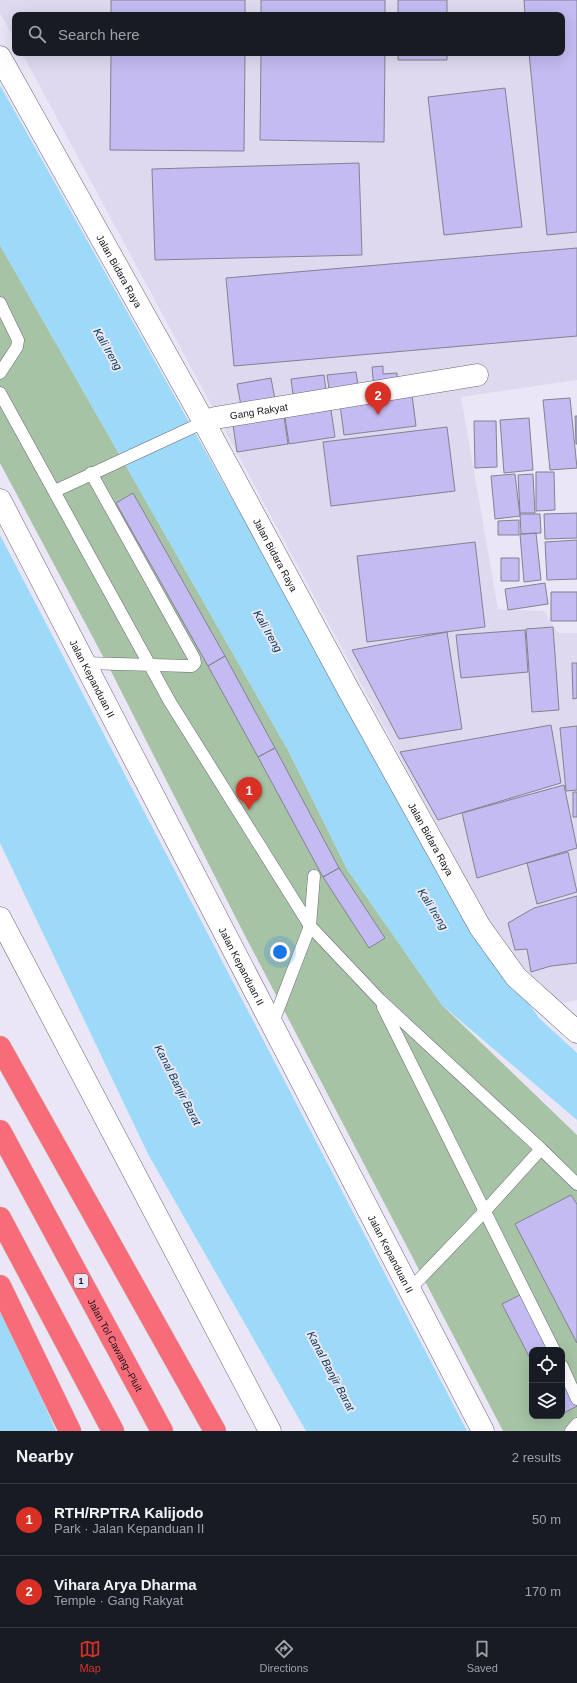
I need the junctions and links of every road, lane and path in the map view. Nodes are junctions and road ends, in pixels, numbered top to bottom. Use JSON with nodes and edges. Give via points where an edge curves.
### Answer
{"nodes":[{"id":1,"x":0,"y":57,"type":"edge"},
{"id":2,"x":0,"y":302,"type":"edge"},
{"id":3,"x":0,"y":373,"type":"edge"},
{"id":4,"x":477,"y":375,"type":"dead end"},
{"id":5,"x":0,"y":393,"type":"edge"},
{"id":6,"x":200,"y":423,"type":"junction"},
{"id":7,"x":91,"y":473,"type":"junction"},
{"id":8,"x":55,"y":491,"type":"junction"},
{"id":9,"x":0,"y":500,"type":"edge"},
{"id":10,"x":84,"y":663,"type":"junction"},
{"id":11,"x":149,"y":664,"type":"junction"},
{"id":12,"x":314,"y":876,"type":"dead end"},
{"id":13,"x":0,"y":918,"type":"edge"},
{"id":14,"x":310,"y":926,"type":"junction"},
{"id":15,"x":380,"y":1000,"type":"junction"},
{"id":16,"x":272,"y":1025,"type":"junction"},
{"id":17,"x":577,"y":1032,"type":"edge"},
{"id":18,"x":0,"y":1047,"type":"edge"},
{"id":19,"x":0,"y":1131,"type":"edge"},
{"id":20,"x":541,"y":1149,"type":"junction"},
{"id":21,"x":577,"y":1184,"type":"edge"},
{"id":22,"x":484,"y":1212,"type":"junction"},
{"id":23,"x":0,"y":1218,"type":"edge"},
{"id":24,"x":0,"y":1286,"type":"edge"},
{"id":25,"x":410,"y":1289,"type":"junction"},
{"id":26,"x":552,"y":1347,"type":"edge"},
{"id":27,"x":565,"y":1372,"type":"edge"},
{"id":28,"x":577,"y":1398,"type":"edge"},
{"id":29,"x":577,"y":1424,"type":"edge"},
{"id":30,"x":213,"y":1428,"type":"edge"},
{"id":31,"x":70,"y":1431,"type":"edge"},
{"id":32,"x":113,"y":1431,"type":"edge"},
{"id":33,"x":162,"y":1431,"type":"edge"},
{"id":34,"x":270,"y":1431,"type":"edge"},
{"id":35,"x":483,"y":1431,"type":"edge"},
{"id":36,"x":571,"y":1431,"type":"edge"}],
"edges":[{"from":1,"to":6,"type":"street","name":"Jalan Bidara Raya"},
{"from":2,"to":3,"type":"lane","via":[[18,343]]},
{"from":4,"to":6,"type":"street","name":"Gang Rakyat","via":[[216,418]]},
{"from":5,"to":8,"type":"lane"},
{"from":6,"to":7,"type":"lane","name":"Gang Rakyat"},
{"from":6,"to":17,"type":"street","name":"Jalan Bidara Raya","via":[[480,928],[516,977]]},
{"from":7,"to":8,"type":"lane","name":"Gang Rakyat"},
{"from":7,"to":11,"type":"lane","via":[[195,661],[192,666]]},
{"from":8,"to":11,"type":"lane"},
{"from":9,"to":10,"type":"street","name":"Jalan Kepanduan II"},
{"from":10,"to":11,"type":"lane"},
{"from":10,"to":16,"type":"street","name":"Jalan Kepanduan II"},
{"from":11,"to":14,"type":"lane","via":[[170,702]]},
{"from":12,"to":14,"type":"lane"},
{"from":13,"to":34,"type":"street"},
{"from":14,"to":15,"type":"lane"},
{"from":14,"to":16,"type":"lane"},
{"from":15,"to":20,"type":"lane"},
{"from":15,"to":22,"type":"lane"},
{"from":16,"to":25,"type":"street","name":"Jalan Kepanduan II"},
{"from":18,"to":30,"type":"highway"},
{"from":19,"to":33,"type":"highway","name":"Jalan Tol Cawang–Pluit","number":"1"},
{"from":20,"to":21,"type":"lane"},
{"from":20,"to":22,"type":"lane"},
{"from":22,"to":25,"type":"lane"},
{"from":22,"to":26,"type":"lane"},
{"from":23,"to":32,"type":"highway"},
{"from":24,"to":31,"type":"highway"},
{"from":25,"to":35,"type":"street","name":"Jalan Kepanduan II"},
{"from":27,"to":28,"type":"lane"},
{"from":29,"to":36,"type":"lane"}]}
